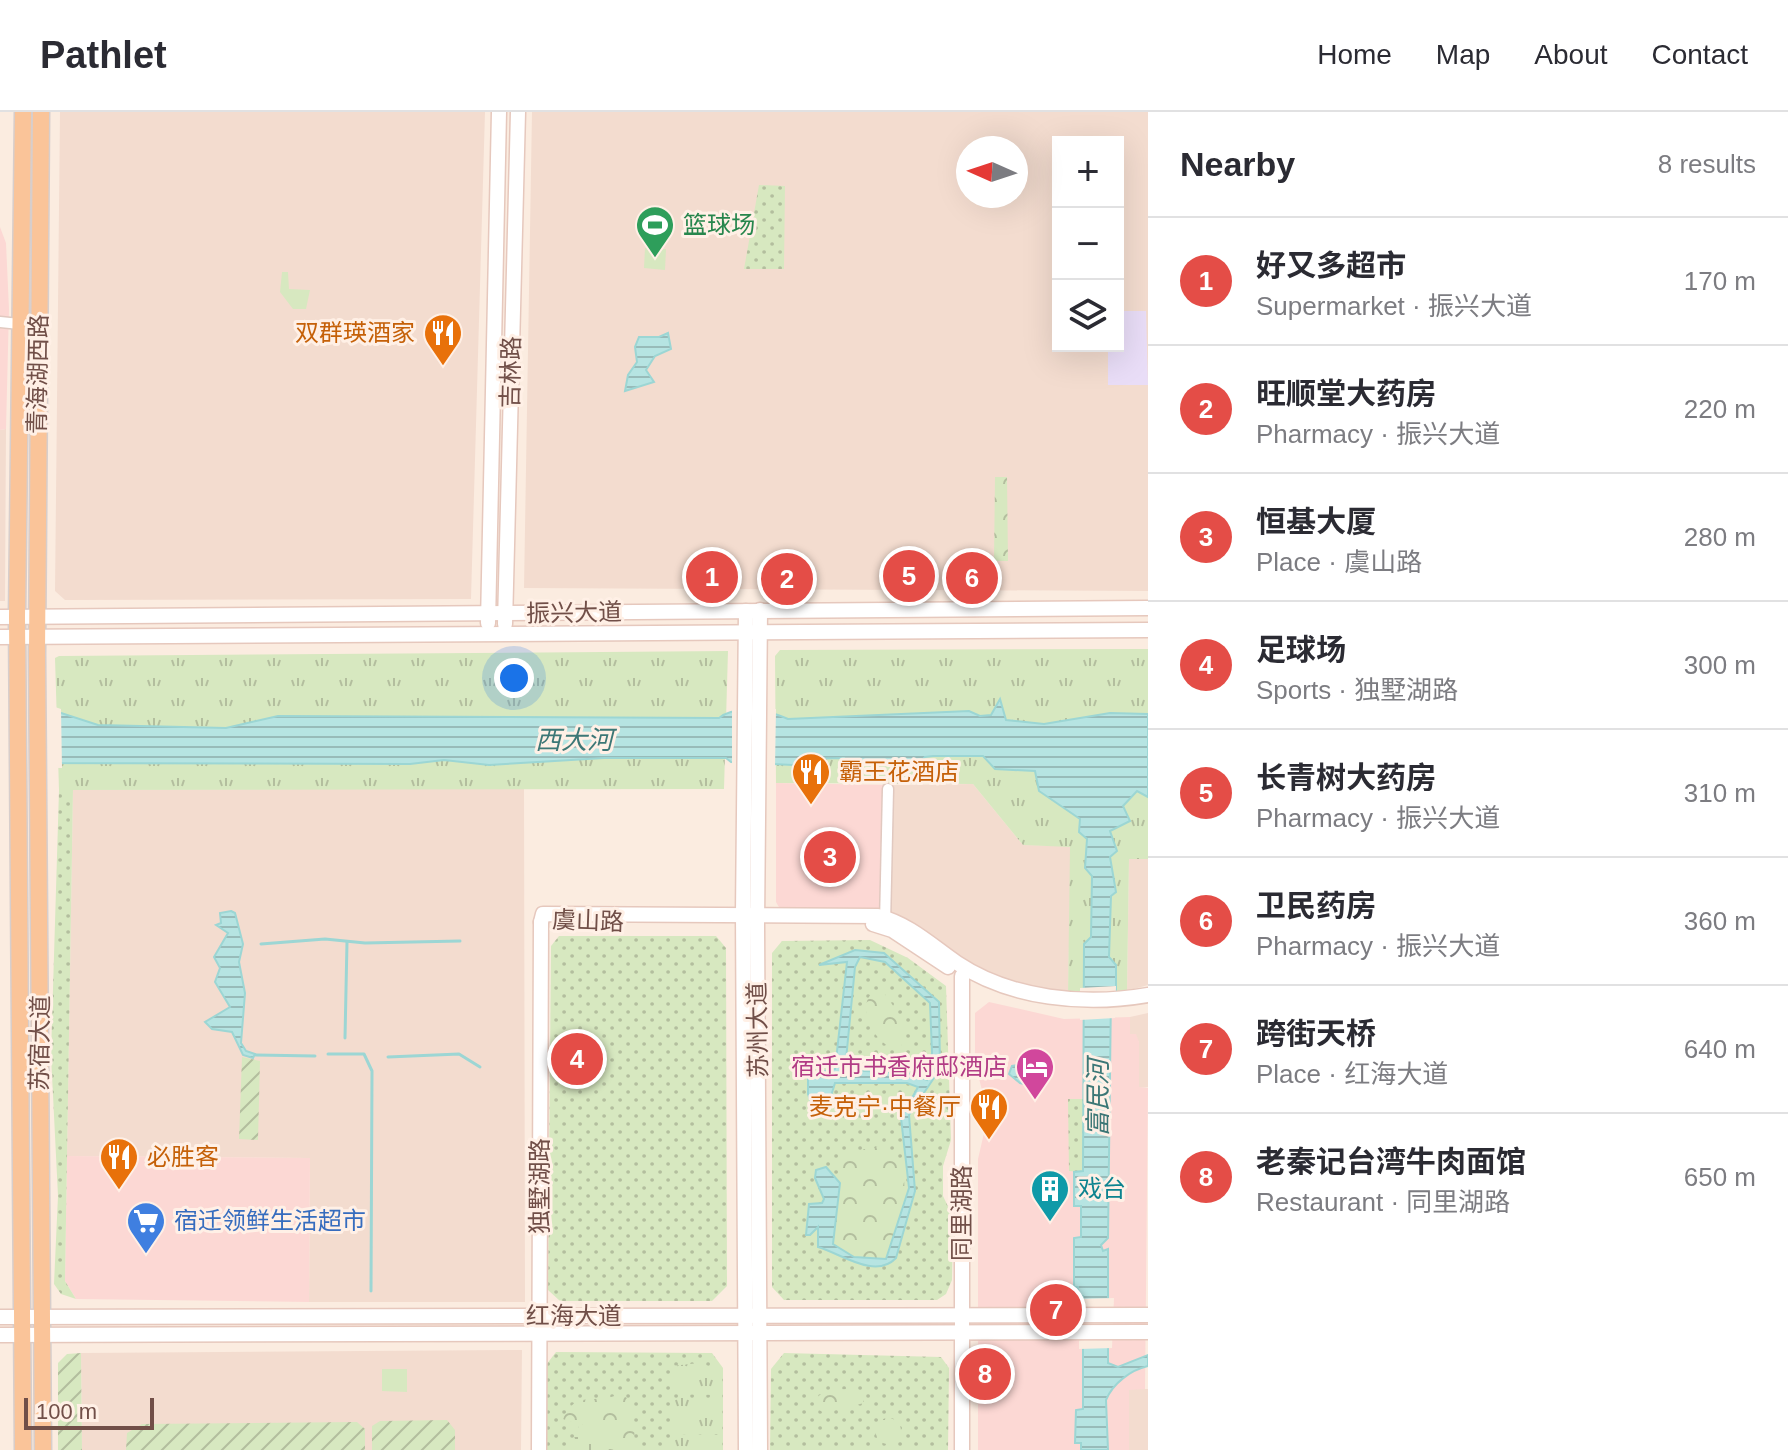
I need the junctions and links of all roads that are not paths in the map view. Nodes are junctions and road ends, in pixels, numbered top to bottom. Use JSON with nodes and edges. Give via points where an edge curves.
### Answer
{"nodes":[{"id":1,"x":23,"y":112,"type":"edge"},
{"id":2,"x":41,"y":112,"type":"edge"},
{"id":3,"x":499,"y":112,"type":"edge"},
{"id":4,"x":518,"y":112,"type":"edge"},
{"id":5,"x":0,"y":322,"type":"edge"},
{"id":6,"x":20,"y":323,"type":"junction"},
{"id":7,"x":39,"y":326,"type":"junction"},
{"id":8,"x":1148,"y":608,"type":"edge"},
{"id":9,"x":753,"y":610,"type":"junction"},
{"id":10,"x":489,"y":615,"type":"junction"},
{"id":11,"x":505,"y":615,"type":"junction"},
{"id":12,"x":8,"y":617,"type":"edge"},
{"id":13,"x":38,"y":617,"type":"junction"},
{"id":14,"x":1148,"y":630,"type":"edge"},
{"id":15,"x":488,"y":632,"type":"junction"},
{"id":16,"x":504,"y":632,"type":"junction"},
{"id":17,"x":753,"y":632,"type":"junction"},
{"id":18,"x":37,"y":636,"type":"junction"},
{"id":19,"x":8,"y":637,"type":"edge"},
{"id":20,"x":888,"y":789,"type":"dead end"},
{"id":21,"x":750,"y":919,"type":"junction"},
{"id":22,"x":541,"y":922,"type":"joint"},
{"id":23,"x":885,"y":922,"type":"junction"},
{"id":24,"x":962,"y":976,"type":"junction"},
{"id":25,"x":1141,"y":999,"type":"edge"},
{"id":26,"x":1083,"y":1003,"type":"junction"},
{"id":27,"x":963,"y":1313,"type":"junction"},
{"id":28,"x":754,"y":1315,"type":"junction"},
{"id":29,"x":1142,"y":1315,"type":"edge"},
{"id":30,"x":41,"y":1316,"type":"junction"},
{"id":31,"x":540,"y":1316,"type":"junction"},
{"id":32,"x":0,"y":1317,"type":"edge"},
{"id":33,"x":23,"y":1317,"type":"junction"},
{"id":34,"x":962,"y":1332,"type":"junction"},
{"id":35,"x":1142,"y":1332,"type":"edge"},
{"id":36,"x":540,"y":1333,"type":"junction"},
{"id":37,"x":754,"y":1333,"type":"junction"},
{"id":38,"x":0,"y":1335,"type":"edge"},
{"id":39,"x":41,"y":1335,"type":"junction"},
{"id":40,"x":23,"y":1336,"type":"junction"},
{"id":41,"x":23,"y":1450,"type":"edge"},
{"id":42,"x":43,"y":1450,"type":"edge"},
{"id":43,"x":539,"y":1450,"type":"edge"},
{"id":44,"x":746,"y":1450,"type":"edge"},
{"id":45,"x":760,"y":1450,"type":"edge"},
{"id":46,"x":962,"y":1450,"type":"edge"}],
"edges":[{"from":1,"to":6,"type":"main road","name":"青海湖西路"},
{"from":2,"to":7,"type":"main road","name":"青海湖西路"},
{"from":3,"to":10,"type":"main road","name":"吉林路"},
{"from":4,"to":11,"type":"main road","name":"吉林路"},
{"from":5,"to":6,"type":"street"},
{"from":6,"to":7,"type":"street"},
{"from":6,"to":12,"type":"main road","name":"青海湖西路"},
{"from":7,"to":13,"type":"main road","name":"青海湖西路"},
{"from":8,"to":9,"type":"main road","name":"振兴大道"},
{"from":9,"to":11,"type":"main road","name":"振兴大道"},
{"from":9,"to":17,"type":"main road","name":"苏州大道"},
{"from":10,"to":11,"type":"main road","name":"振兴大道"},
{"from":10,"to":13,"type":"main road","name":"振兴大道"},
{"from":10,"to":15,"type":"main road","name":"吉林路"},
{"from":11,"to":16,"type":"main road","name":"吉林路"},
{"from":12,"to":13,"type":"main road","name":"振兴大道"},
{"from":12,"to":19,"type":"main road","name":"青海湖西路"},
{"from":13,"to":18,"type":"main road","name":"青海湖西路"},
{"from":14,"to":17,"type":"main road","name":"振兴大道"},
{"from":15,"to":16,"type":"main road","name":"振兴大道"},
{"from":15,"to":18,"type":"main road","name":"振兴大道"},
{"from":16,"to":17,"type":"main road","name":"振兴大道"},
{"from":17,"to":21,"type":"main road","name":"苏州大道"},
{"from":18,"to":19,"type":"main road","name":"振兴大道"},
{"from":18,"to":30,"type":"main road","name":"苏宿大道"},
{"from":19,"to":33,"type":"main road","name":"苏宿大道","via":[[17,654]]},
{"from":20,"to":23,"type":"street"},
{"from":21,"to":22,"type":"main road","name":"虞山路"},
{"from":21,"to":23,"type":"main road","name":"虞山路"},
{"from":21,"to":28,"type":"main road","name":"苏州大道"},
{"from":22,"to":31,"type":"main road","name":"独墅湖路"},
{"from":23,"to":24,"type":"main road","name":"虞山路"},
{"from":23,"to":26,"type":"main road","name":"虞山路","via":[[909,928],[989,979]]},
{"from":24,"to":26,"type":"main road","name":"虞山路","via":[[1024,999]]},
{"from":24,"to":27,"type":"main road","name":"同里湖路"},
{"from":25,"to":26,"type":"main road","name":"虞山路"},
{"from":27,"to":28,"type":"main road","name":"红海大道"},
{"from":27,"to":29,"type":"main road","name":"红海大道"},
{"from":27,"to":34,"type":"main road","name":"同里湖路"},
{"from":28,"to":31,"type":"main road","name":"红海大道"},
{"from":28,"to":37,"type":"main road","name":"苏州大道"},
{"from":30,"to":31,"type":"main road","name":"红海大道"},
{"from":30,"to":33,"type":"main road","name":"红海大道"},
{"from":30,"to":39,"type":"main road","name":"苏宿大道"},
{"from":31,"to":36,"type":"main road","name":"独墅湖路"},
{"from":32,"to":33,"type":"main road","name":"红海大道"},
{"from":33,"to":40,"type":"main road","name":"苏宿大道"},
{"from":34,"to":35,"type":"main road","name":"红海大道"},
{"from":34,"to":37,"type":"main road","name":"红海大道"},
{"from":34,"to":46,"type":"main road","name":"同里湖路"},
{"from":36,"to":37,"type":"main road","name":"红海大道"},
{"from":36,"to":39,"type":"main road","name":"红海大道"},
{"from":36,"to":43,"type":"main road","name":"独墅湖路"},
{"from":37,"to":44,"type":"main road","name":"苏州大道"},
{"from":37,"to":45,"type":"main road","name":"苏州大道"},
{"from":38,"to":40,"type":"main road","name":"红海大道"},
{"from":39,"to":40,"type":"main road","name":"红海大道"},
{"from":39,"to":42,"type":"main road","name":"苏宿大道"},
{"from":40,"to":41,"type":"main road","name":"苏宿大道"}]}
